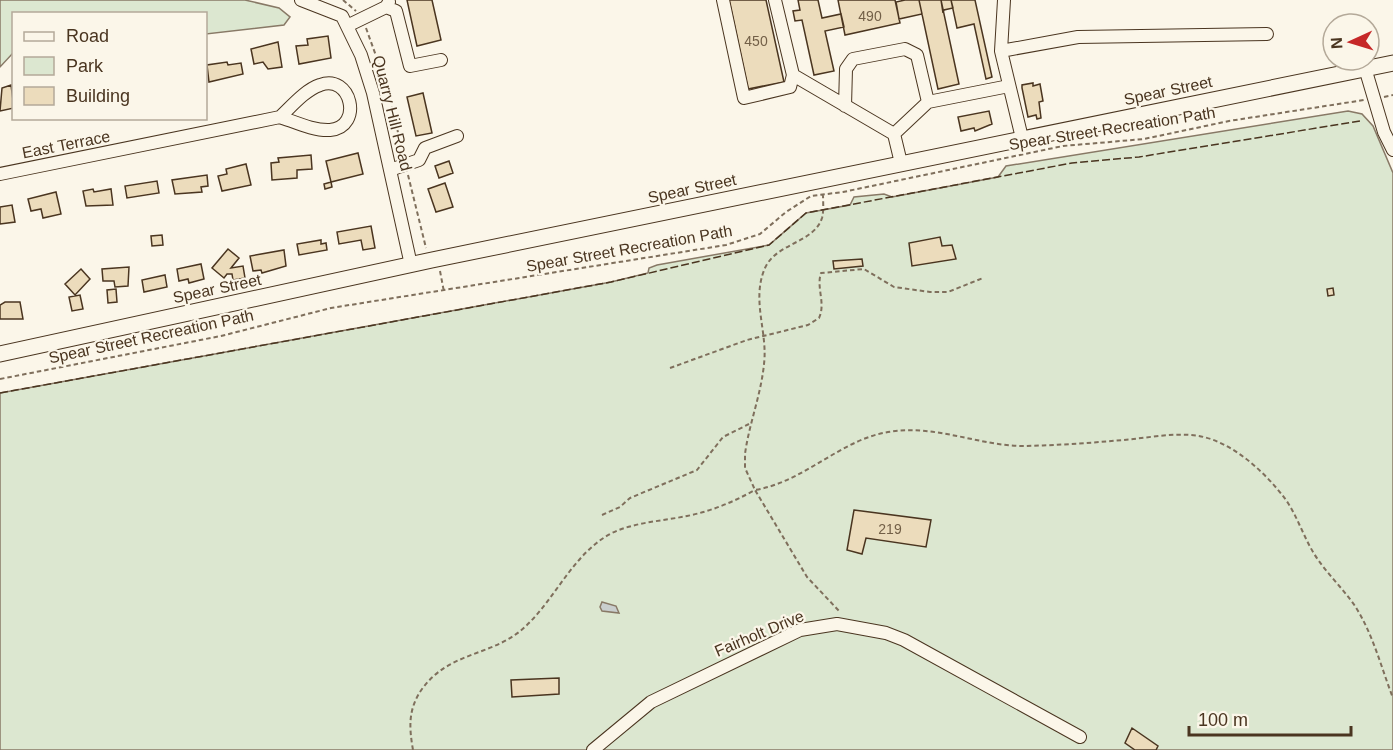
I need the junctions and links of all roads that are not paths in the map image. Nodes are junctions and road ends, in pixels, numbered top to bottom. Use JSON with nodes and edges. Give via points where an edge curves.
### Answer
{"nodes":[{"id":1,"x":301,"y":0,"type":"edge"},
{"id":2,"x":723,"y":0,"type":"edge"},
{"id":3,"x":775,"y":0,"type":"edge"},
{"id":4,"x":1004,"y":0,"type":"edge"},
{"id":5,"x":388,"y":4,"type":"edge"},
{"id":6,"x":349,"y":25,"type":"junction"},
{"id":7,"x":1267,"y":33,"type":"dead end"},
{"id":8,"x":1001,"y":51,"type":"junction"},
{"id":9,"x":441,"y":60,"type":"dead end"},
{"id":10,"x":1345,"y":72,"type":"edge"},
{"id":11,"x":1366,"y":72,"type":"edge"},
{"id":12,"x":793,"y":75,"type":"junction"},
{"id":13,"x":1010,"y":86,"type":"junction"},
{"id":14,"x":928,"y":102,"type":"junction"},
{"id":15,"x":845,"y":106,"type":"junction"},
{"id":16,"x":280,"y":117,"type":"junction"},
{"id":17,"x":894,"y":134,"type":"junction"},
{"id":18,"x":457,"y":136,"type":"dead end"},
{"id":19,"x":1022,"y":138,"type":"junction"},
{"id":20,"x":1393,"y":150,"type":"edge"},
{"id":21,"x":901,"y":163,"type":"junction"},
{"id":22,"x":390,"y":170,"type":"junction"},
{"id":23,"x":0,"y":174,"type":"edge"},
{"id":24,"x":411,"y":264,"type":"junction"},
{"id":25,"x":0,"y":354,"type":"edge"},
{"id":26,"x":1080,"y":737,"type":"dead end"},
{"id":27,"x":593,"y":750,"type":"edge"}],
"edges":[{"from":1,"to":6,"type":"street","via":[[337,13]]},
{"from":2,"to":12,"type":"street","via":[[744,98],[790,87]]},
{"from":3,"to":12,"type":"street"},
{"from":4,"to":8,"type":"street"},
{"from":5,"to":6,"type":"street"},
{"from":5,"to":9,"type":"street","via":[[396,11],[410,66]]},
{"from":6,"to":22,"type":"street","name":"Quarry Hill Road","via":[[373,93]]},
{"from":7,"to":8,"type":"street","via":[[1078,37]]},
{"from":8,"to":13,"type":"street"},
{"from":10,"to":19,"type":"main road","name":"Spear Street"},
{"from":11,"to":20,"type":"street"},
{"from":12,"to":15,"type":"street"},
{"from":13,"to":14,"type":"street"},
{"from":13,"to":19,"type":"street"},
{"from":14,"to":15,"type":"street","via":[[917,55],[905,49],[853,59],[846,69]]},
{"from":14,"to":17,"type":"street"},
{"from":15,"to":17,"type":"street"},
{"from":16,"to":16,"type":"street","name":"East Terrace","via":[[312,89],[326,83],[346,92],[351,105],[343,125],[328,130]]},
{"from":16,"to":23,"type":"street","name":"East Terrace"},
{"from":17,"to":21,"type":"street"},
{"from":18,"to":22,"type":"street","via":[[425,148],[419,160]]},
{"from":19,"to":21,"type":"main road","name":"Spear Street"},
{"from":21,"to":24,"type":"main road","name":"Spear Street","via":[[821,187]]},
{"from":22,"to":24,"type":"street","name":"Quarry Hill Road"},
{"from":24,"to":25,"type":"main road","name":"Spear Street"},
{"from":26,"to":27,"type":"street","name":"Fairholt Drive","via":[[904,640],[837,624],[800,630],[651,702]]}]}
